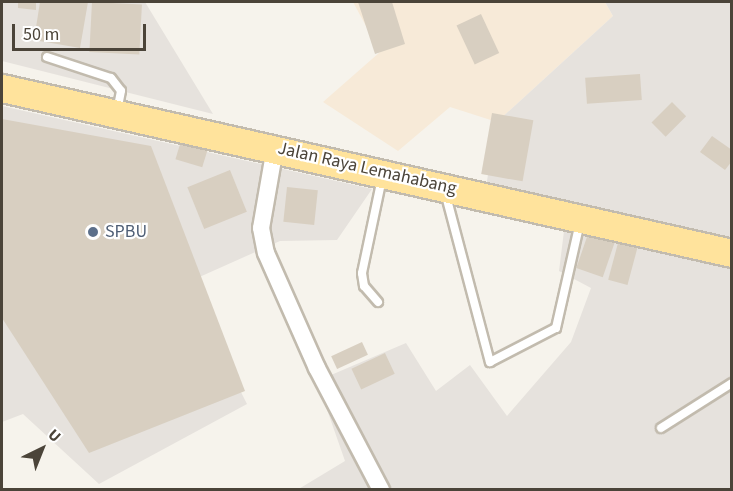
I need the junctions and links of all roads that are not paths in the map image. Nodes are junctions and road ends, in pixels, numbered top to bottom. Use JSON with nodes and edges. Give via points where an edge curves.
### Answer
{"nodes":[{"id":1,"x":47,"y":57,"type":"dead end"},
{"id":2,"x":2,"y":88,"type":"edge"},
{"id":3,"x":117,"y":113,"type":"junction"},
{"id":4,"x":275,"y":148,"type":"junction"},
{"id":5,"x":383,"y":171,"type":"junction"},
{"id":6,"x":443,"y":186,"type":"junction"},
{"id":7,"x":581,"y":218,"type":"junction"},
{"id":8,"x":732,"y":254,"type":"edge"},
{"id":9,"x":378,"y":302,"type":"dead end"},
{"id":10,"x":732,"y":383,"type":"edge"},
{"id":11,"x":661,"y":428,"type":"dead end"},
{"id":12,"x":381,"y":489,"type":"edge"}],
"edges":[{"from":1,"to":3,"type":"lane","via":[[111,78],[121,90]]},
{"from":2,"to":3,"type":"main road","name":"Jalan Raya Lemahabang"},
{"from":3,"to":4,"type":"main road","name":"Jalan Raya Lemahabang"},
{"from":4,"to":5,"type":"main road","name":"Jalan Raya Lemahabang"},
{"from":4,"to":12,"type":"street","via":[[261,228],[266,253],[317,368]]},
{"from":5,"to":6,"type":"main road","name":"Jalan Raya Lemahabang"},
{"from":5,"to":9,"type":"lane","via":[[362,273],[364,286]]},
{"from":6,"to":7,"type":"main road","name":"Jalan Raya Lemahabang"},
{"from":6,"to":7,"type":"lane","via":[[490,362],[556,328]]},
{"from":7,"to":8,"type":"main road","name":"Jalan Raya Lemahabang"},
{"from":10,"to":11,"type":"lane"}]}
